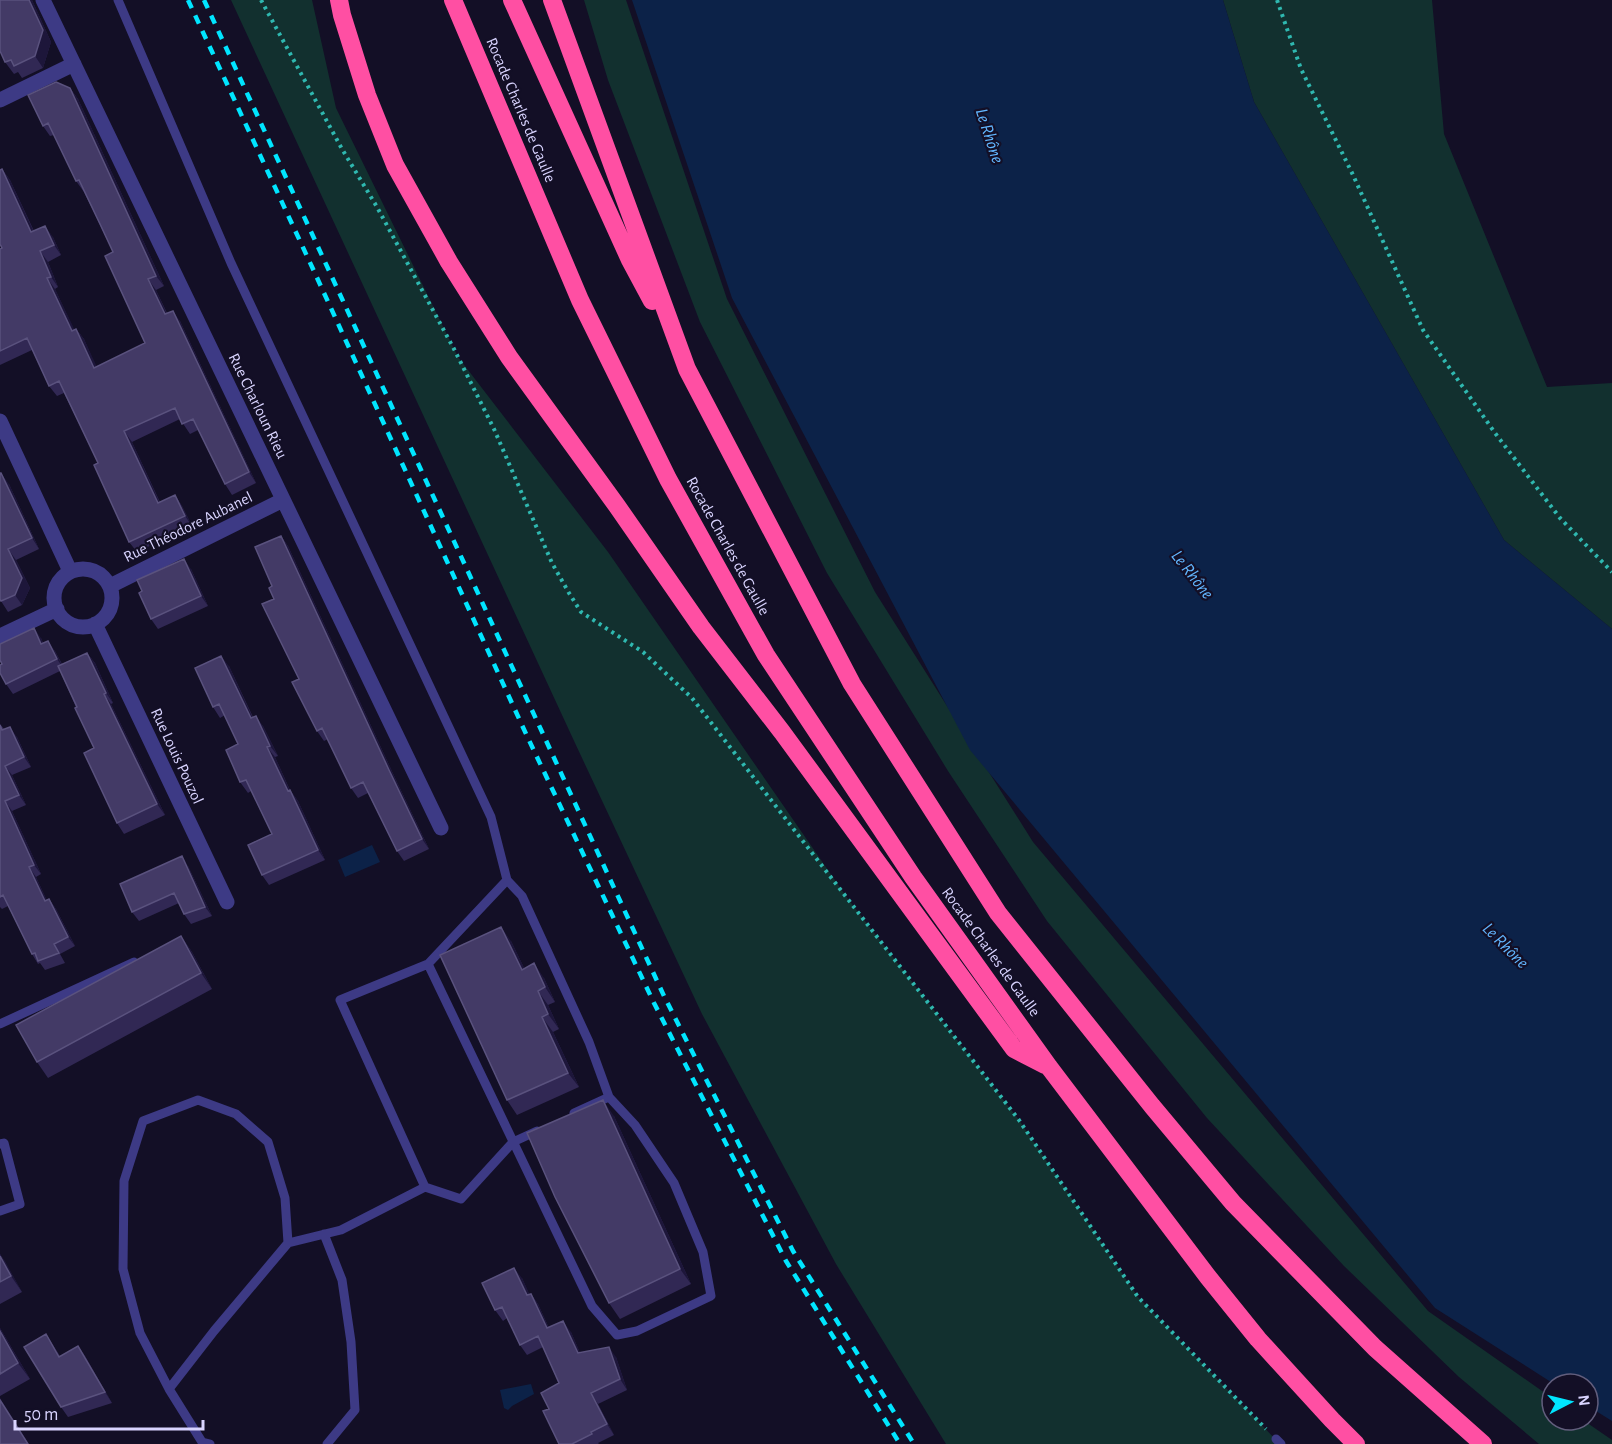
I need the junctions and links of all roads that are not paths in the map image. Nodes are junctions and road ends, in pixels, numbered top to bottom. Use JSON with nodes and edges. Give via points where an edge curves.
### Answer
{"nodes":[{"id":1,"x":43,"y":0,"type":"edge"},
{"id":2,"x":118,"y":0,"type":"edge"},
{"id":3,"x":339,"y":0,"type":"edge"},
{"id":4,"x":453,"y":0,"type":"edge"},
{"id":5,"x":512,"y":0,"type":"edge"},
{"id":6,"x":552,"y":0,"type":"edge"},
{"id":7,"x":74,"y":64,"type":"junction"},
{"id":8,"x":0,"y":99,"type":"edge"},
{"id":9,"x":687,"y":369,"type":"junction"},
{"id":10,"x":0,"y":420,"type":"edge"},
{"id":11,"x":283,"y":500,"type":"junction"},
{"id":12,"x":70,"y":572,"type":"junction"},
{"id":13,"x":110,"y":586,"type":"junction"},
{"id":14,"x":57,"y":609,"type":"junction"},
{"id":15,"x":95,"y":624,"type":"junction"},
{"id":16,"x":0,"y":636,"type":"edge"},
{"id":17,"x":441,"y":828,"type":"dead end"},
{"id":18,"x":507,"y":880,"type":"junction"},
{"id":19,"x":227,"y":902,"type":"dead end"},
{"id":20,"x":140,"y":959,"type":"edge"},
{"id":21,"x":429,"y":964,"type":"junction"},
{"id":22,"x":0,"y":1024,"type":"edge"},
{"id":23,"x":1049,"y":1067,"type":"junction"},
{"id":24,"x":609,"y":1097,"type":"junction"},
{"id":25,"x":566,"y":1117,"type":"edge"},
{"id":26,"x":545,"y":1127,"type":"edge"},
{"id":27,"x":513,"y":1142,"type":"junction"},
{"id":28,"x":0,"y":1144,"type":"edge"},
{"id":29,"x":425,"y":1188,"type":"junction"},
{"id":30,"x":0,"y":1211,"type":"edge"},
{"id":31,"x":324,"y":1234,"type":"junction"},
{"id":32,"x":288,"y":1243,"type":"junction"},
{"id":33,"x":169,"y":1389,"type":"junction"},
{"id":34,"x":210,"y":1444,"type":"edge"},
{"id":35,"x":327,"y":1444,"type":"edge"},
{"id":36,"x":1356,"y":1444,"type":"edge"},
{"id":37,"x":1483,"y":1444,"type":"edge"}],
"edges":[{"from":1,"to":7,"type":"street","name":"Rue Charloun Rieu"},
{"from":2,"to":18,"type":"lane","via":[[231,263],[491,817]]},
{"from":3,"to":23,"type":"highway","via":[[367,95],[395,165],[449,262],[509,357],[701,627],[1014,1049]]},
{"from":4,"to":23,"type":"highway","name":"Rocade Charles de Gaulle","via":[[580,300],[668,479],[766,655],[913,877]]},
{"from":5,"to":9,"type":"highway","via":[[630,260]]},
{"from":6,"to":9,"type":"highway"},
{"from":7,"to":8,"type":"street"},
{"from":7,"to":11,"type":"street","name":"Rue Charloun Rieu"},
{"from":9,"to":37,"type":"highway","via":[[852,684],[998,913],[1233,1203],[1375,1348]]},
{"from":10,"to":12,"type":"street"},
{"from":11,"to":13,"type":"street","name":"Rue Théodore Aubanel"},
{"from":11,"to":17,"type":"street","name":"Rue Charloun Rieu"},
{"from":12,"to":13,"type":"street","via":[[93,570]]},
{"from":12,"to":14,"type":"street","via":[[55,592]]},
{"from":13,"to":15,"type":"street","via":[[110,608]]},
{"from":14,"to":15,"type":"street","via":[[61,617],[77,626]]},
{"from":14,"to":16,"type":"street"},
{"from":15,"to":19,"type":"street","name":"Rue Louis Pouzol"},
{"from":18,"to":21,"type":"lane"},
{"from":18,"to":24,"type":"lane","via":[[522,896],[589,1042]]},
{"from":20,"to":22,"type":"lane"},
{"from":21,"to":27,"type":"lane"},
{"from":21,"to":29,"type":"lane","via":[[340,1000]]},
{"from":23,"to":36,"type":"highway","name":"Rocade Charles de Gaulle","via":[[1258,1339]]},
{"from":24,"to":25,"type":"lane"},
{"from":24,"to":27,"type":"lane","via":[[635,1125],[674,1183],[703,1252],[711,1296],[637,1331],[617,1335],[592,1306]]},
{"from":26,"to":27,"type":"lane"},
{"from":27,"to":29,"type":"lane","via":[[461,1199]]},
{"from":28,"to":30,"type":"lane","via":[[4,1143],[20,1204]]},
{"from":29,"to":31,"type":"lane","via":[[341,1230]]},
{"from":31,"to":32,"type":"lane"},
{"from":31,"to":35,"type":"lane","via":[[342,1280],[355,1410]]},
{"from":32,"to":33,"type":"lane"},
{"from":32,"to":33,"type":"lane","via":[[285,1198],[268,1142],[236,1114],[198,1100],[143,1121],[124,1181],[123,1269],[140,1333]]},
{"from":33,"to":34,"type":"lane","via":[[202,1442]]}]}
